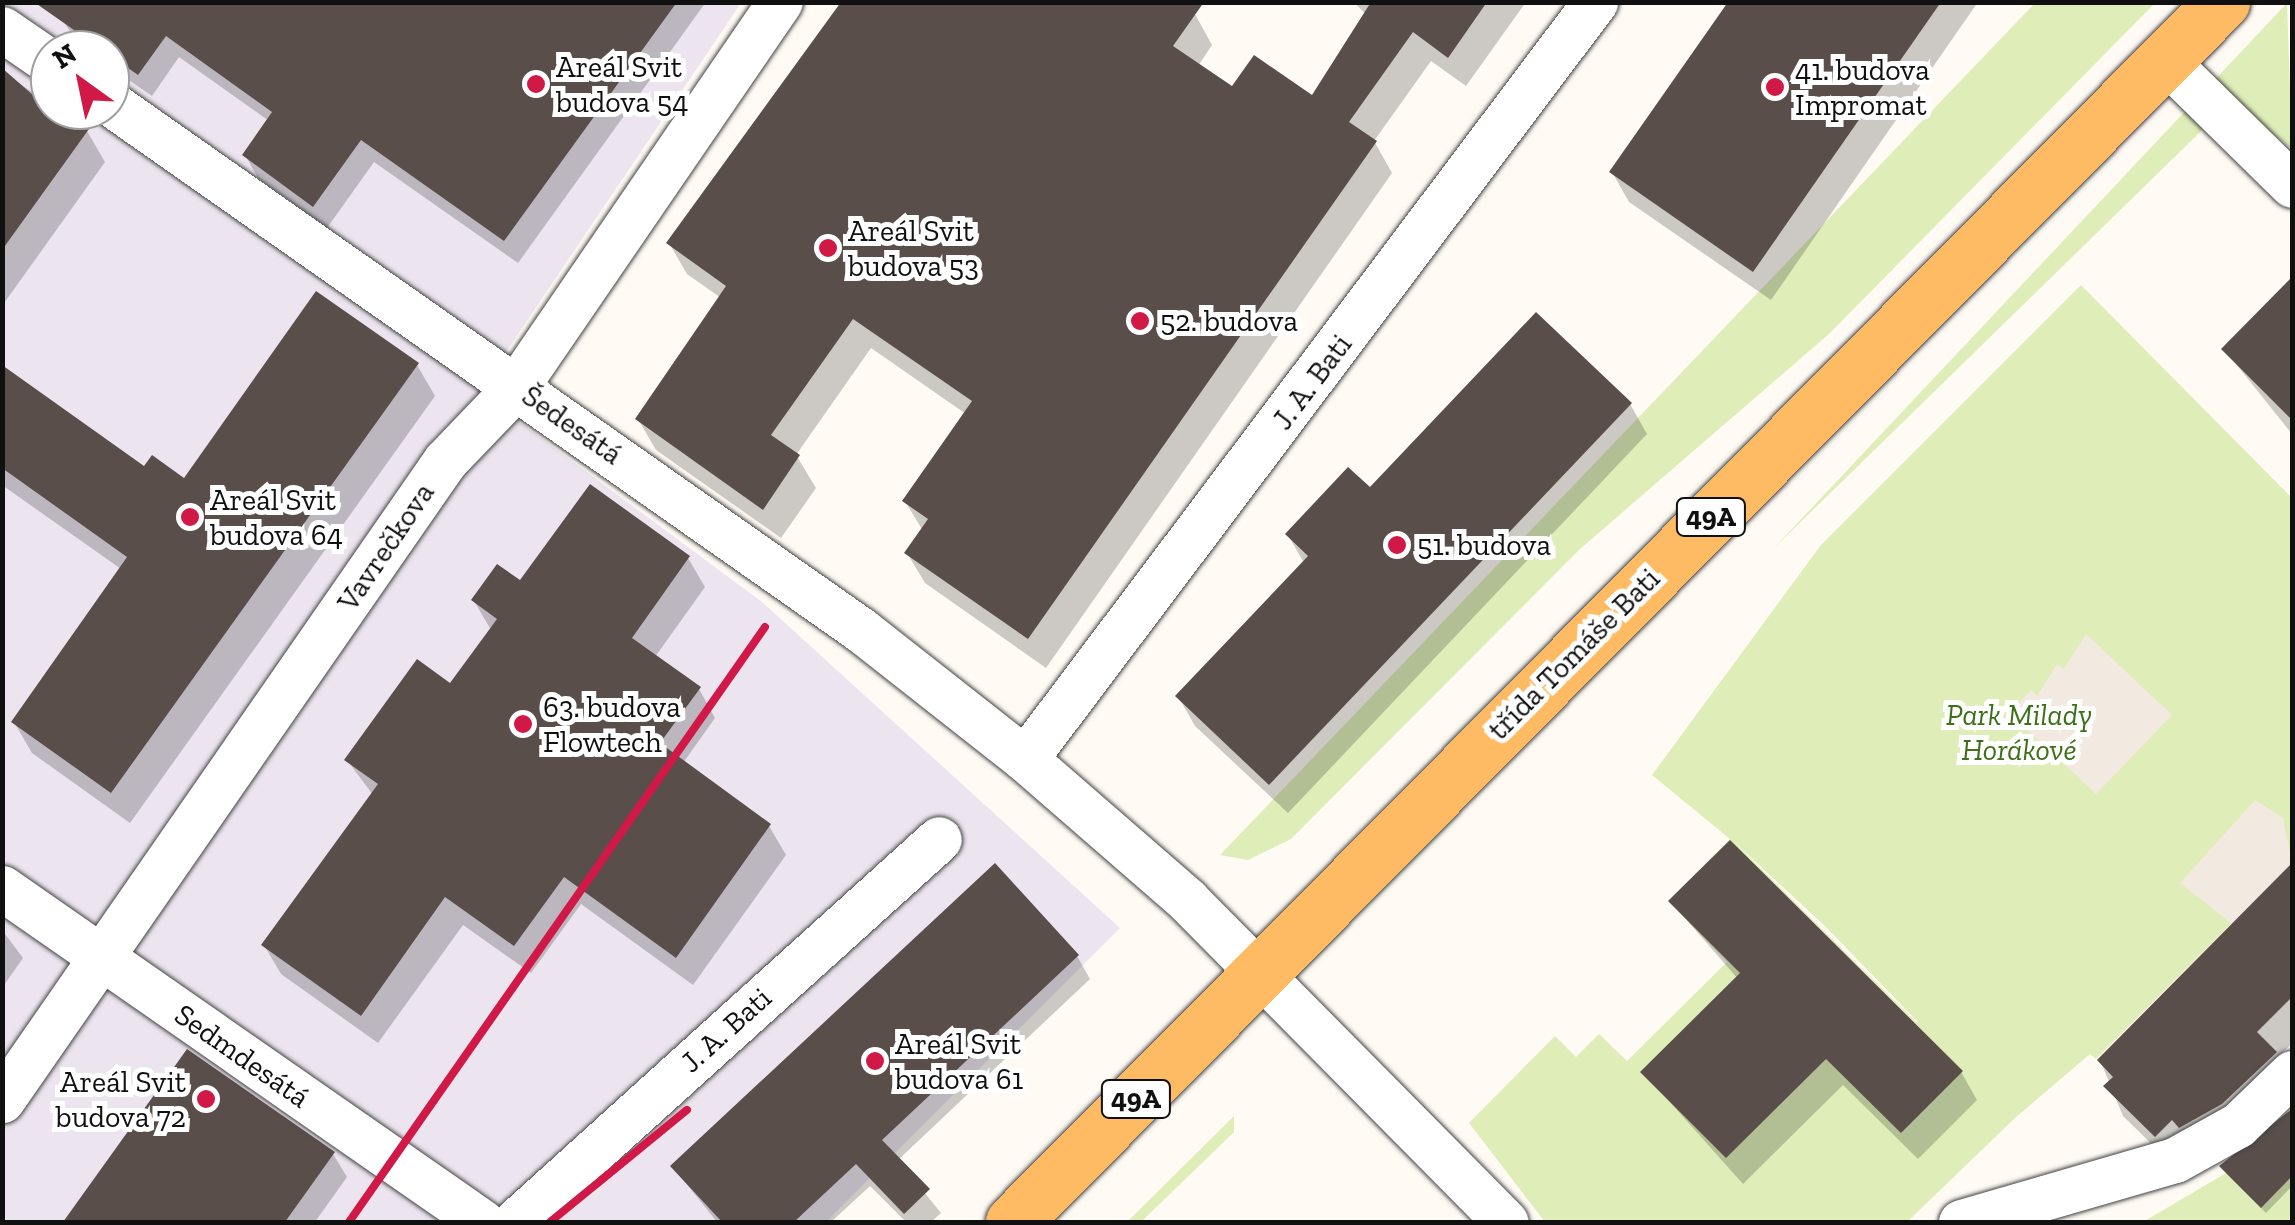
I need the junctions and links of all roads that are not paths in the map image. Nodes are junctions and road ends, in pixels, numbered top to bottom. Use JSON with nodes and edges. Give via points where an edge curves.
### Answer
{"nodes":[{"id":1,"x":780,"y":2,"type":"edge"},
{"id":2,"x":1595,"y":2,"type":"edge"},
{"id":3,"x":2222,"y":2,"type":"edge"},
{"id":4,"x":2,"y":28,"type":"edge"},
{"id":5,"x":30,"y":48,"type":"edge"},
{"id":6,"x":2165,"y":60,"type":"junction"},
{"id":7,"x":130,"y":118,"type":"edge"},
{"id":8,"x":2292,"y":185,"type":"edge"},
{"id":9,"x":516,"y":386,"type":"junction"},
{"id":10,"x":1025,"y":759,"type":"junction"},
{"id":11,"x":939,"y":839,"type":"dead end"},
{"id":12,"x":2,"y":888,"type":"edge"},
{"id":13,"x":103,"y":959,"type":"junction"},
{"id":14,"x":1258,"y":975,"type":"junction"},
{"id":15,"x":2292,"y":1072,"type":"edge"},
{"id":16,"x":2,"y":1100,"type":"edge"},
{"id":17,"x":482,"y":1222,"type":"edge"},
{"id":18,"x":514,"y":1222,"type":"edge"},
{"id":19,"x":1013,"y":1222,"type":"edge"},
{"id":20,"x":1506,"y":1222,"type":"edge"},
{"id":21,"x":1961,"y":1222,"type":"edge"}],
"edges":[{"from":1,"to":9,"type":"street","name":"Vavrečkova"},
{"from":2,"to":10,"type":"street","name":"J. A. Bati"},
{"from":3,"to":6,"type":"main road","name":"třída Tomáše Bati","number":"49A"},
{"from":4,"to":5,"type":"street"},
{"from":6,"to":8,"type":"street"},
{"from":6,"to":14,"type":"main road","name":"třída Tomáše Bati","number":"49A"},
{"from":7,"to":9,"type":"street","name":"Šedesátá"},
{"from":9,"to":10,"type":"street","name":"Šedesátá"},
{"from":9,"to":13,"type":"street","name":"Vavrečkova","via":[[445,460]]},
{"from":10,"to":14,"type":"street","name":"Šedesátá"},
{"from":11,"to":18,"type":"street","name":"J. A. Bati"},
{"from":12,"to":13,"type":"street","name":"Sedmdesátá"},
{"from":13,"to":16,"type":"street","name":"Vavrečkova"},
{"from":13,"to":17,"type":"street","name":"Sedmdesátá"},
{"from":14,"to":19,"type":"main road","name":"třída Tomáše Bati","number":"49A"},
{"from":14,"to":20,"type":"street","name":"Šedesátá"},
{"from":15,"to":21,"type":"street","via":[[2238,1125],[2175,1160]]}]}
